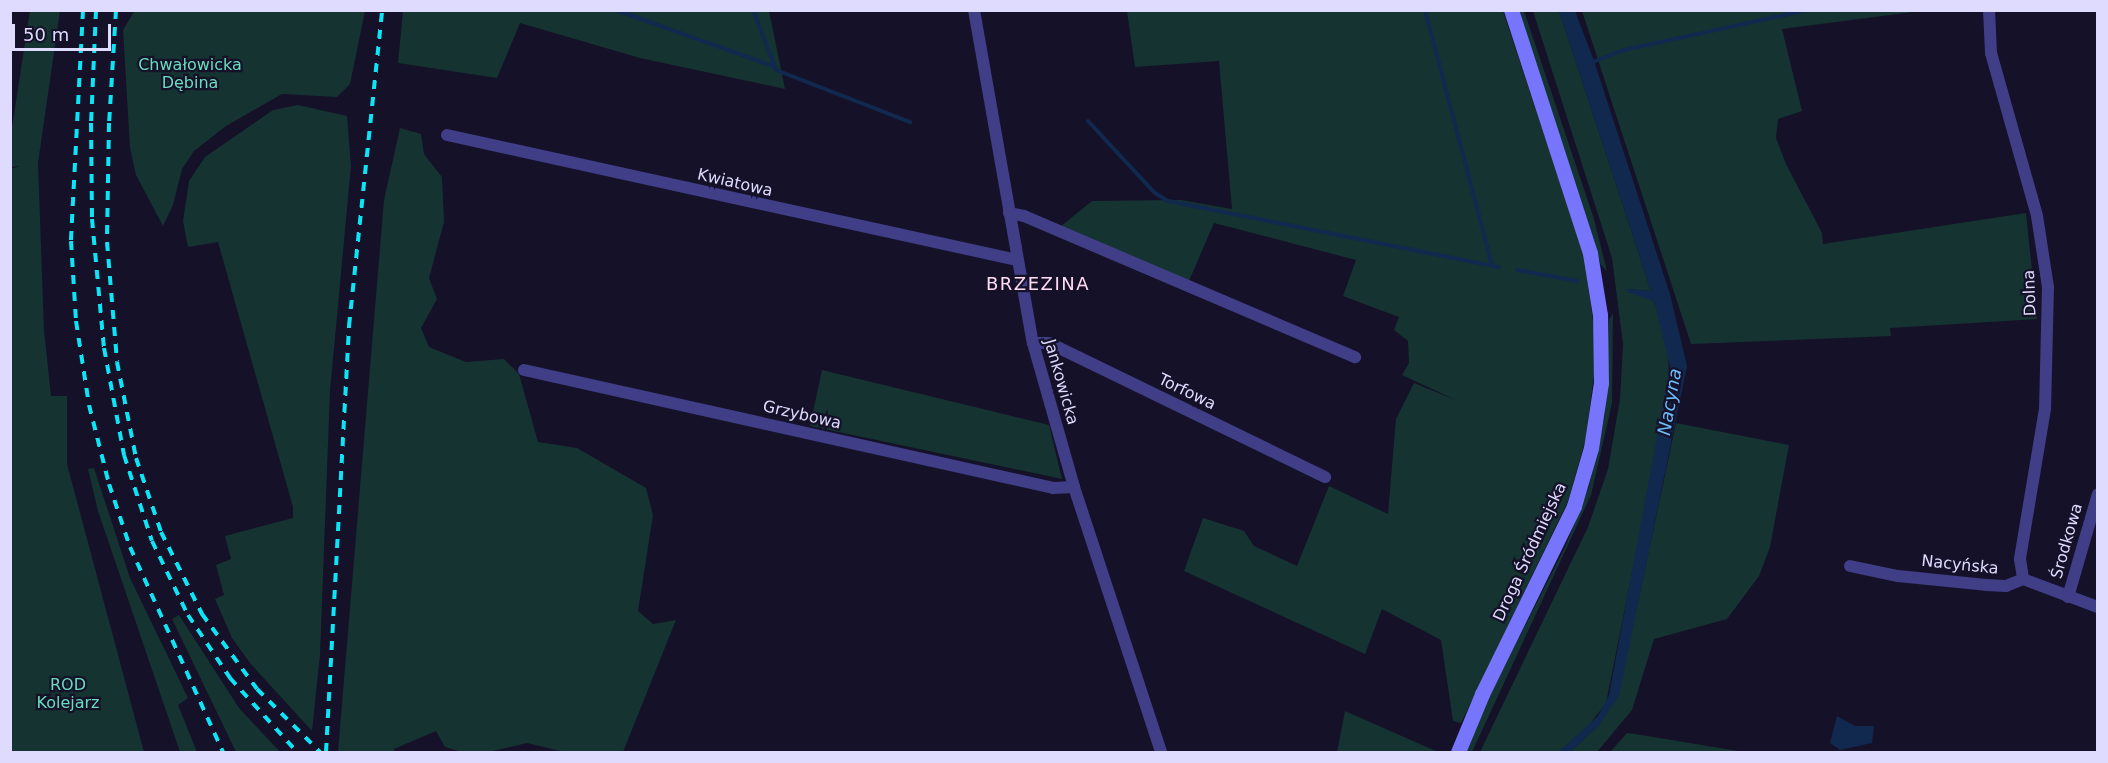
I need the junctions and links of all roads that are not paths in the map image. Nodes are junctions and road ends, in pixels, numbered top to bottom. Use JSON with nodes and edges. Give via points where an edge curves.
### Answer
{"nodes":[{"id":1,"x":974,"y":10,"type":"edge"},
{"id":2,"x":1511,"y":10,"type":"edge"},
{"id":3,"x":1989,"y":10,"type":"edge"},
{"id":4,"x":447,"y":135,"type":"dead end"},
{"id":5,"x":1009,"y":213,"type":"junction"},
{"id":6,"x":1017,"y":260,"type":"junction"},
{"id":7,"x":1033,"y":343,"type":"junction"},
{"id":8,"x":1355,"y":357,"type":"dead end"},
{"id":9,"x":524,"y":370,"type":"dead end"},
{"id":10,"x":1325,"y":477,"type":"dead end"},
{"id":11,"x":1074,"y":487,"type":"junction"},
{"id":12,"x":2097,"y":494,"type":"edge"},
{"id":13,"x":1850,"y":566,"type":"dead end"},
{"id":14,"x":2023,"y":579,"type":"junction"},
{"id":15,"x":2068,"y":597,"type":"junction"},
{"id":16,"x":2097,"y":607,"type":"edge"},
{"id":17,"x":1161,"y":753,"type":"edge"},
{"id":18,"x":1458,"y":753,"type":"edge"}],
"edges":[{"from":1,"to":5,"type":"street","name":"Jankowicka"},
{"from":2,"to":18,"type":"main road","name":"Droga Śródmiejska","via":[[1590,253],[1600,315],[1601,383],[1591,448],[1574,506],[1482,694]]},
{"from":3,"to":14,"type":"street","name":"Dolna","via":[[1991,53],[2037,216],[2048,287],[2045,409],[2020,559]]},
{"from":4,"to":6,"type":"street","name":"Kwiatowa"},
{"from":5,"to":6,"type":"street","name":"Jankowicka"},
{"from":5,"to":8,"type":"street"},
{"from":6,"to":7,"type":"street","name":"Jankowicka"},
{"from":7,"to":10,"type":"street","name":"Torfowa","via":[[1049,343]]},
{"from":7,"to":11,"type":"street","name":"Jankowicka"},
{"from":9,"to":11,"type":"street","name":"Grzybowa","via":[[1053,488]]},
{"from":11,"to":17,"type":"street","name":"Jankowicka"},
{"from":12,"to":15,"type":"street","name":"Środkowa"},
{"from":13,"to":14,"type":"street","name":"Nacyńska","via":[[1944,582],[2006,586]]},
{"from":14,"to":15,"type":"street"},
{"from":15,"to":16,"type":"street"}]}
